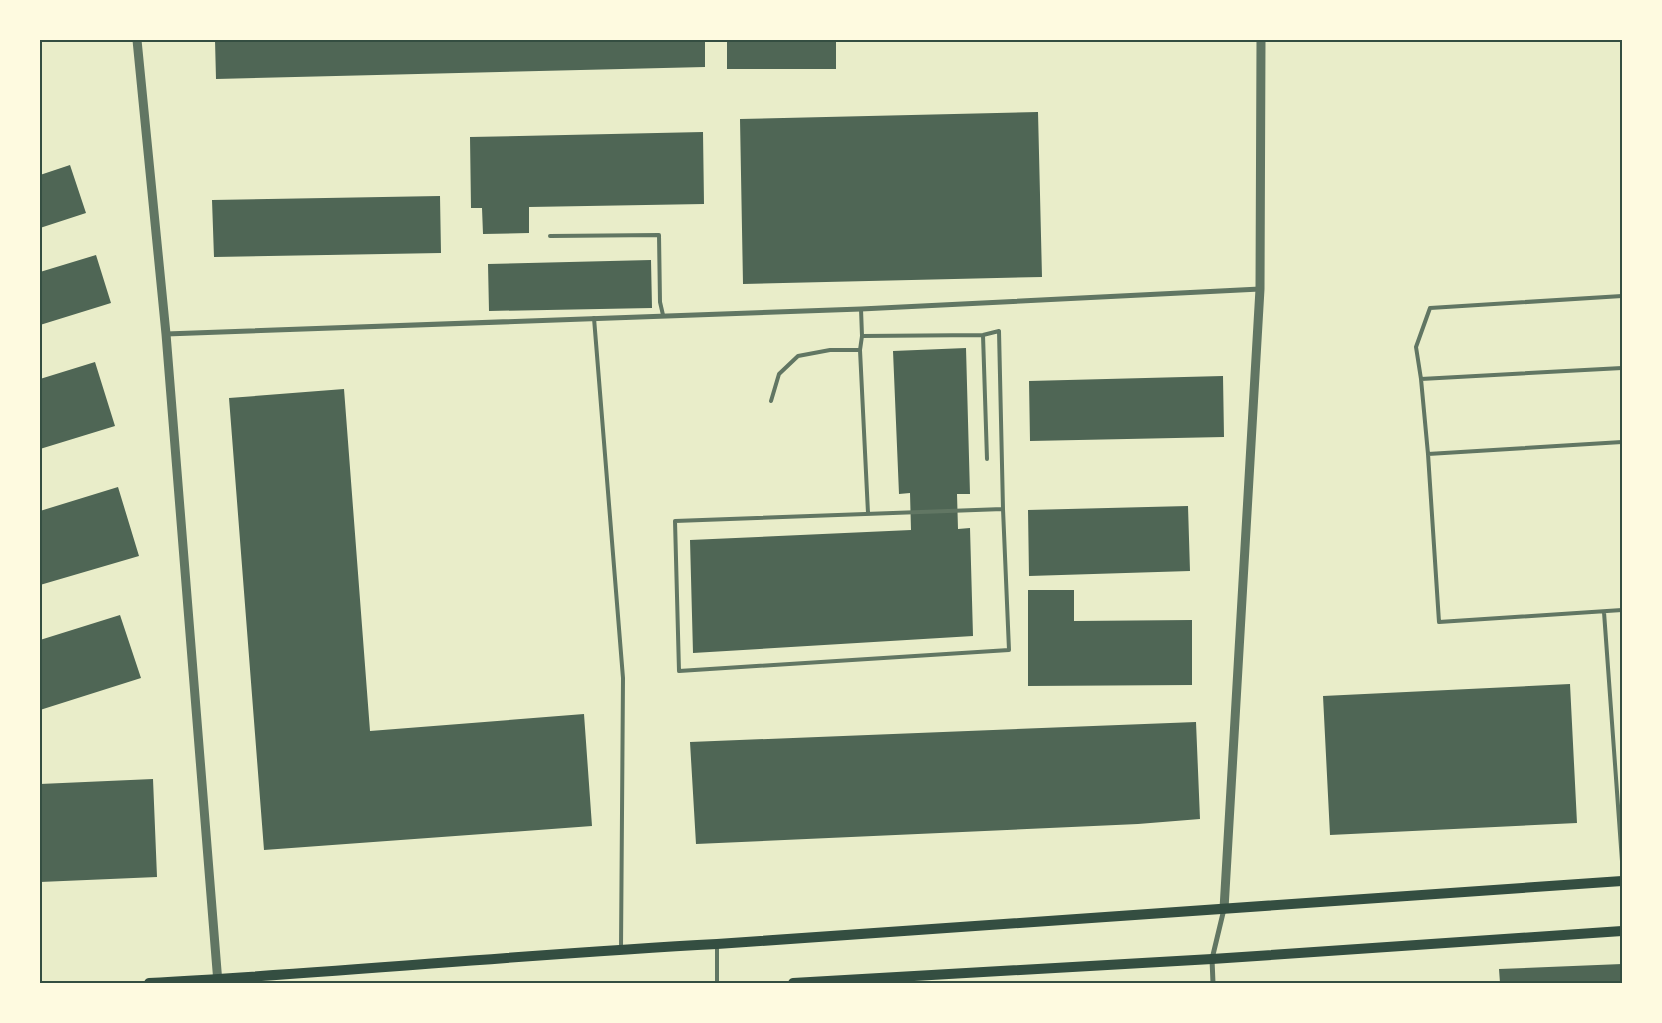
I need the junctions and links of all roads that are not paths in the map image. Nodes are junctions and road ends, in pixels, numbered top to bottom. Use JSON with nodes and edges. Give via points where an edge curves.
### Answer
{"nodes":[{"id":1,"x":136,"y":40,"type":"edge"},
{"id":2,"x":1261,"y":40,"type":"edge"},
{"id":3,"x":550,"y":236,"type":"dead end"},
{"id":4,"x":1260,"y":289,"type":"junction"},
{"id":5,"x":1622,"y":296,"type":"edge"},
{"id":6,"x":861,"y":309,"type":"junction"},
{"id":7,"x":663,"y":315,"type":"junction"},
{"id":8,"x":594,"y":318,"type":"junction"},
{"id":9,"x":166,"y":334,"type":"junction"},
{"id":10,"x":983,"y":335,"type":"junction"},
{"id":11,"x":862,"y":336,"type":"junction"},
{"id":12,"x":860,"y":350,"type":"junction"},
{"id":13,"x":1622,"y":368,"type":"edge"},
{"id":14,"x":1421,"y":379,"type":"junction"},
{"id":15,"x":771,"y":401,"type":"dead end"},
{"id":16,"x":1622,"y":442,"type":"edge"},
{"id":17,"x":1428,"y":454,"type":"junction"},
{"id":18,"x":986,"y":459,"type":"dead end"},
{"id":19,"x":1004,"y":509,"type":"junction"},
{"id":20,"x":868,"y":513,"type":"junction"},
{"id":21,"x":1622,"y":610,"type":"edge"},
{"id":22,"x":1604,"y":612,"type":"junction"},
{"id":23,"x":1622,"y":862,"type":"edge"},
{"id":24,"x":1622,"y":881,"type":"edge"},
{"id":25,"x":1224,"y":909,"type":"junction"},
{"id":26,"x":1622,"y":930,"type":"edge"},
{"id":27,"x":717,"y":944,"type":"junction"},
{"id":28,"x":621,"y":949,"type":"junction"},
{"id":29,"x":1212,"y":959,"type":"junction"},
{"id":30,"x":218,"y":981,"type":"edge"},
{"id":31,"x":149,"y":983,"type":"edge"},
{"id":32,"x":718,"y":983,"type":"edge"},
{"id":33,"x":793,"y":983,"type":"edge"},
{"id":34,"x":1213,"y":983,"type":"edge"}],
"edges":[{"from":1,"to":9,"type":"street"},
{"from":2,"to":4,"type":"street"},
{"from":3,"to":7,"type":"lane","via":[[659,234]]},
{"from":4,"to":6,"type":"street"},
{"from":4,"to":25,"type":"street"},
{"from":5,"to":14,"type":"lane","via":[[1430,308],[1416,347]]},
{"from":6,"to":7,"type":"street"},
{"from":6,"to":11,"type":"lane"},
{"from":7,"to":8,"type":"street"},
{"from":8,"to":9,"type":"street"},
{"from":8,"to":28,"type":"lane","via":[[623,678]]},
{"from":9,"to":30,"type":"street"},
{"from":10,"to":11,"type":"lane"},
{"from":10,"to":18,"type":"lane"},
{"from":10,"to":19,"type":"lane","via":[[999,331]]},
{"from":11,"to":12,"type":"lane"},
{"from":12,"to":15,"type":"lane","via":[[830,350],[798,356],[779,374]]},
{"from":12,"to":20,"type":"lane"},
{"from":13,"to":14,"type":"lane"},
{"from":14,"to":17,"type":"lane"},
{"from":16,"to":17,"type":"lane"},
{"from":17,"to":22,"type":"lane","via":[[1439,622]]},
{"from":19,"to":20,"type":"lane"},
{"from":19,"to":20,"type":"lane","via":[[1009,650],[679,671],[675,521]]},
{"from":21,"to":22,"type":"lane"},
{"from":22,"to":23,"type":"lane"},
{"from":24,"to":25,"type":"main road"},
{"from":25,"to":27,"type":"main road"},
{"from":25,"to":29,"type":"street"},
{"from":26,"to":29,"type":"main road"},
{"from":27,"to":28,"type":"main road"},
{"from":27,"to":32,"type":"lane"},
{"from":28,"to":30,"type":"main road"},
{"from":29,"to":33,"type":"main road"},
{"from":29,"to":34,"type":"street"},
{"from":30,"to":31,"type":"main road"}]}
